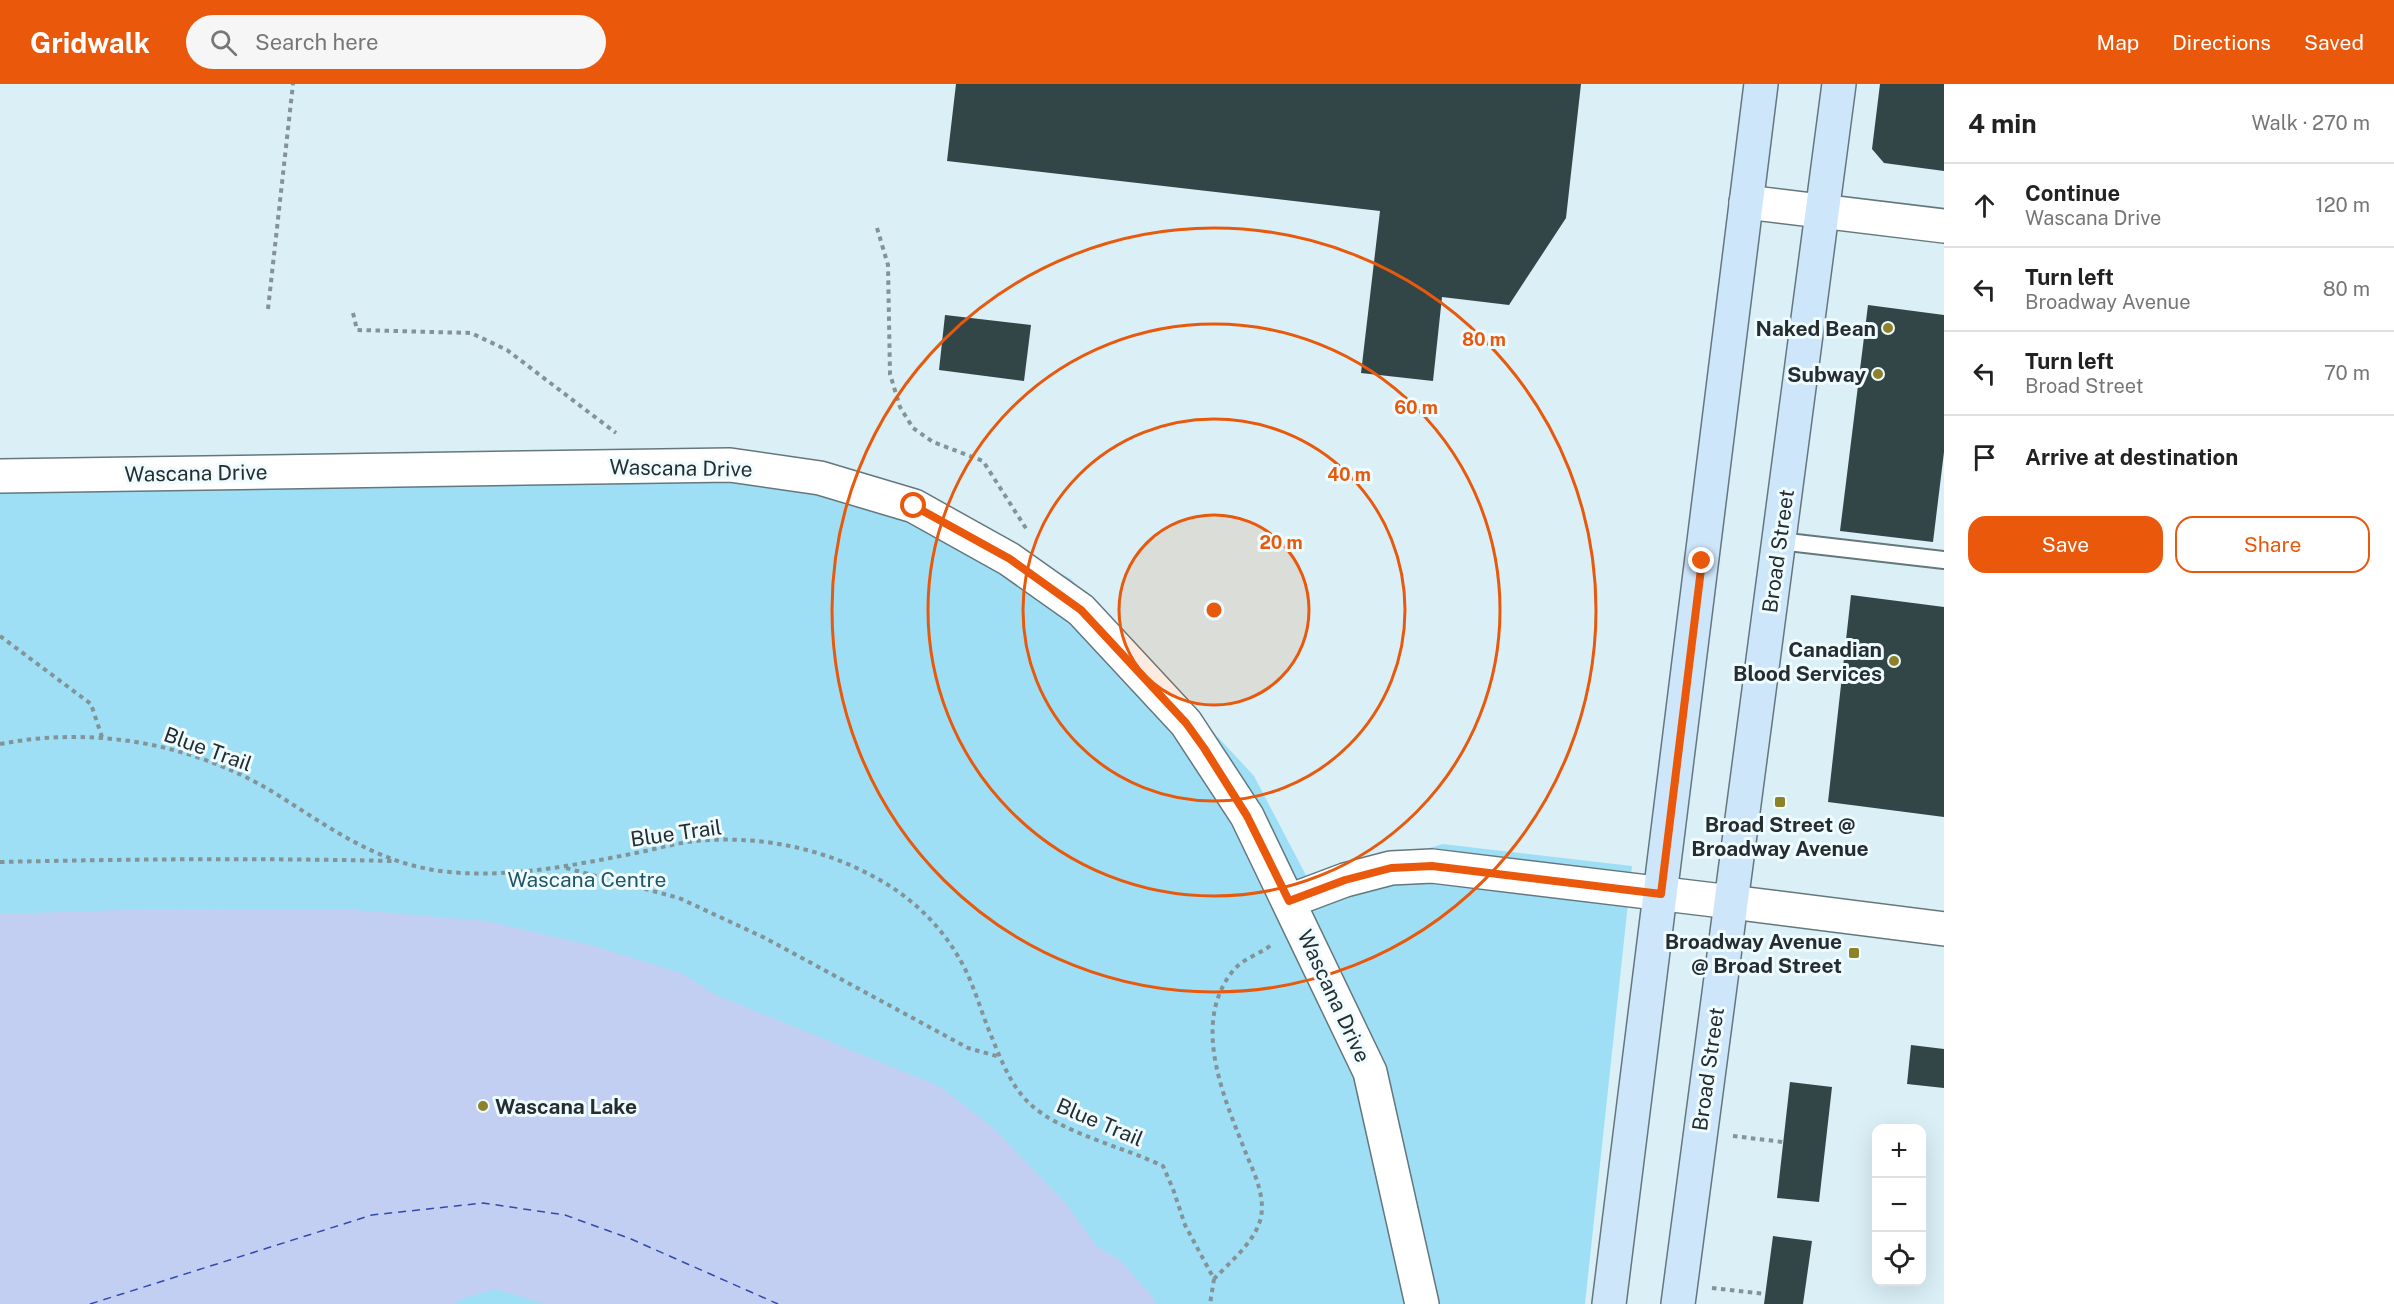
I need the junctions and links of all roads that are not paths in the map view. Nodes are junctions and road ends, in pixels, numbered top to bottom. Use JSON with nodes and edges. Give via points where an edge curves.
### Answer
{"nodes":[{"id":1,"x":1761,"y":84,"type":"edge"},
{"id":2,"x":1839,"y":84,"type":"edge"},
{"id":3,"x":1746,"y":202,"type":"junction"},
{"id":4,"x":1824,"y":211,"type":"junction"},
{"id":5,"x":1944,"y":226,"type":"edge"},
{"id":6,"x":0,"y":476,"type":"edge"},
{"id":7,"x":1779,"y":541,"type":"junction"},
{"id":8,"x":1944,"y":561,"type":"edge"},
{"id":9,"x":1661,"y":894,"type":"junction"},
{"id":10,"x":1289,"y":901,"type":"junction"},
{"id":11,"x":1731,"y":902,"type":"junction"},
{"id":12,"x":1944,"y":929,"type":"edge"},
{"id":13,"x":1679,"y":1294,"type":"edge"},
{"id":14,"x":1422,"y":1304,"type":"edge"},
{"id":15,"x":1609,"y":1304,"type":"edge"}],
"edges":[{"from":1,"to":3,"type":"main road"},
{"from":2,"to":4,"type":"main road","name":"Broad Street"},
{"from":3,"to":4,"type":"street"},
{"from":3,"to":9,"type":"main road"},
{"from":4,"to":5,"type":"street"},
{"from":4,"to":7,"type":"main road","name":"Broad Street"},
{"from":6,"to":10,"type":"street","name":"Wascana Drive","via":[[730,465],[820,478],[914,506],[1010,559],[1081,610],[1186,723],[1247,816]]},
{"from":7,"to":8,"type":"lane"},
{"from":7,"to":11,"type":"main road","name":"Broad Street"},
{"from":9,"to":10,"type":"street","via":[[1432,866],[1391,868]]},
{"from":9,"to":11,"type":"street"},
{"from":9,"to":15,"type":"main road"},
{"from":10,"to":14,"type":"street","name":"Wascana Drive","via":[[1370,1072]]},
{"from":11,"to":12,"type":"street"},
{"from":11,"to":13,"type":"main road","name":"Broad Street"}]}
